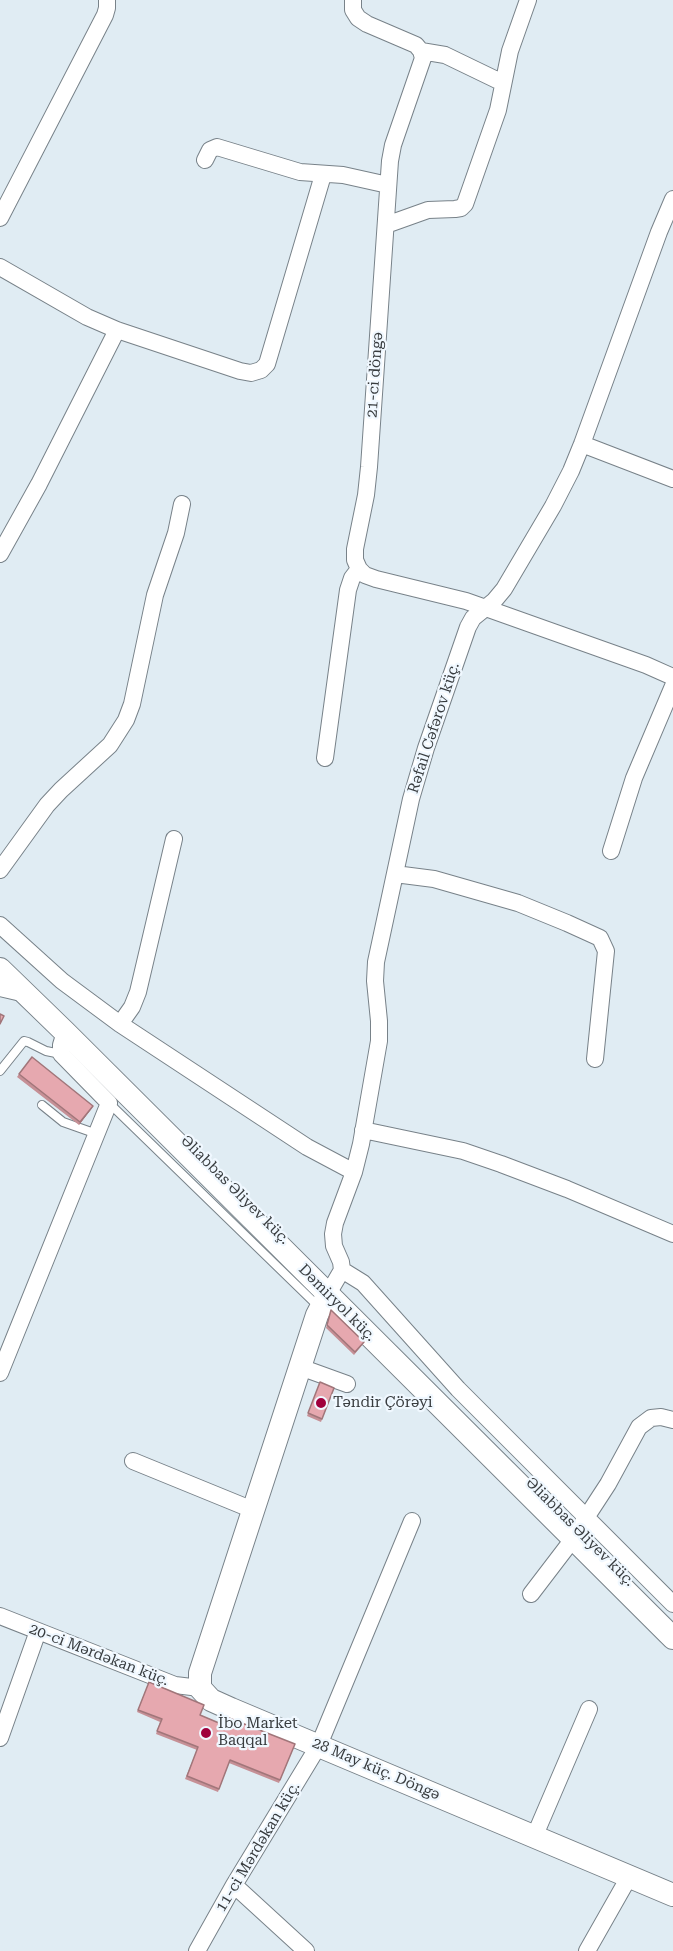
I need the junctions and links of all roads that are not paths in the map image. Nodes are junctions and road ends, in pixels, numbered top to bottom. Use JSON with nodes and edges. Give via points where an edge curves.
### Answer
{"nodes":[{"id":1,"x":107,"y":0,"type":"edge"},
{"id":2,"x":353,"y":0,"type":"edge"},
{"id":3,"x":528,"y":0,"type":"edge"},
{"id":4,"x":422,"y":51,"type":"junction"},
{"id":5,"x":503,"y":83,"type":"junction"},
{"id":6,"x":205,"y":160,"type":"dead end"},
{"id":7,"x":323,"y":175,"type":"junction"},
{"id":8,"x":388,"y":185,"type":"junction"},
{"id":9,"x":673,"y":199,"type":"edge"},
{"id":10,"x":0,"y":218,"type":"edge"},
{"id":11,"x":386,"y":225,"type":"junction"},
{"id":12,"x":0,"y":267,"type":"edge"},
{"id":13,"x":117,"y":330,"type":"junction"},
{"id":14,"x":582,"y":444,"type":"junction"},
{"id":15,"x":673,"y":480,"type":"edge"},
{"id":16,"x":182,"y":504,"type":"dead end"},
{"id":17,"x":0,"y":554,"type":"edge"},
{"id":18,"x":359,"y":569,"type":"junction"},
{"id":19,"x":485,"y":608,"type":"junction"},
{"id":20,"x":673,"y":677,"type":"edge"},
{"id":21,"x":673,"y":687,"type":"edge"},
{"id":22,"x":325,"y":758,"type":"dead end"},
{"id":23,"x":174,"y":839,"type":"dead end"},
{"id":24,"x":610,"y":851,"type":"dead end"},
{"id":25,"x":0,"y":870,"type":"edge"},
{"id":26,"x":395,"y":874,"type":"junction"},
{"id":27,"x":0,"y":925,"type":"edge"},
{"id":28,"x":0,"y":958,"type":"edge"},
{"id":29,"x":0,"y":969,"type":"edge"},
{"id":30,"x":11,"y":989,"type":"edge"},
{"id":31,"x":120,"y":1024,"type":"junction"},
{"id":32,"x":63,"y":1043,"type":"junction"},
{"id":33,"x":595,"y":1059,"type":"dead end"},
{"id":34,"x":0,"y":1071,"type":"edge"},
{"id":35,"x":109,"y":1103,"type":"junction"},
{"id":36,"x":42,"y":1105,"type":"dead end"},
{"id":37,"x":363,"y":1130,"type":"junction"},
{"id":38,"x":97,"y":1134,"type":"junction"},
{"id":39,"x":354,"y":1172,"type":"junction"},
{"id":40,"x":673,"y":1234,"type":"edge"},
{"id":41,"x":331,"y":1290,"type":"junction"},
{"id":42,"x":300,"y":1367,"type":"junction"},
{"id":43,"x":0,"y":1373,"type":"edge"},
{"id":44,"x":347,"y":1384,"type":"dead end"},
{"id":45,"x":673,"y":1420,"type":"edge"},
{"id":46,"x":134,"y":1461,"type":"dead end"},
{"id":47,"x":253,"y":1510,"type":"junction"},
{"id":48,"x":412,"y":1521,"type":"dead end"},
{"id":49,"x":579,"y":1529,"type":"junction"},
{"id":50,"x":531,"y":1594,"type":"dead end"},
{"id":51,"x":673,"y":1604,"type":"edge"},
{"id":52,"x":0,"y":1616,"type":"edge"},
{"id":53,"x":673,"y":1625,"type":"edge"},
{"id":54,"x":39,"y":1631,"type":"junction"},
{"id":55,"x":673,"y":1638,"type":"edge"},
{"id":56,"x":200,"y":1688,"type":"junction"},
{"id":57,"x":589,"y":1710,"type":"dead end"},
{"id":58,"x":0,"y":1738,"type":"edge"},
{"id":59,"x":320,"y":1745,"type":"junction"},
{"id":60,"x":535,"y":1835,"type":"junction"},
{"id":61,"x":629,"y":1877,"type":"junction"},
{"id":62,"x":234,"y":1885,"type":"junction"},
{"id":63,"x":673,"y":1895,"type":"edge"},
{"id":64,"x":197,"y":1951,"type":"edge"},
{"id":65,"x":306,"y":1951,"type":"edge"},
{"id":66,"x":587,"y":1951,"type":"edge"}],
"edges":[{"from":1,"to":10,"type":"street","via":[[105,15]]},
{"from":2,"to":4,"type":"street","via":[[358,18],[410,41]]},
{"from":3,"to":5,"type":"street"},
{"from":4,"to":5,"type":"street","via":[[445,55]]},
{"from":4,"to":8,"type":"street","name":"21-ci döngə","via":[[422,66],[393,145]]},
{"from":5,"to":11,"type":"street","via":[[498,110],[465,204],[455,209],[428,210]]},
{"from":6,"to":7,"type":"street","via":[[210,150],[217,147]]},
{"from":7,"to":8,"type":"street","via":[[343,175]]},
{"from":7,"to":13,"type":"street","via":[[267,364],[261,370],[240,371]]},
{"from":8,"to":11,"type":"street","name":"21-ci döngə"},
{"from":9,"to":14,"type":"street","name":"Rəfail Cəfərov küç."},
{"from":11,"to":18,"type":"street","name":"21-ci döngə","via":[[369,467],[355,560]]},
{"from":12,"to":13,"type":"street"},
{"from":13,"to":17,"type":"street"},
{"from":14,"to":15,"type":"street"},
{"from":14,"to":19,"type":"street","name":"Rəfail Cəfərov küç.","via":[[553,506],[512,578]]},
{"from":16,"to":25,"type":"street","via":[[155,595],[126,720],[110,745],[47,805]]},
{"from":18,"to":19,"type":"street","via":[[376,579]]},
{"from":18,"to":22,"type":"street","via":[[348,590]]},
{"from":19,"to":20,"type":"street"},
{"from":19,"to":26,"type":"street","name":"Rəfail Cəfərov küç.","via":[[468,627],[426,748]]},
{"from":21,"to":24,"type":"street","via":[[634,778]]},
{"from":23,"to":31,"type":"street","via":[[138,992]]},
{"from":26,"to":33,"type":"street","via":[[434,879],[518,903],[600,938],[606,951]]},
{"from":26,"to":37,"type":"street","name":"Rəfail Cəfərov küç.","via":[[376,962],[379,1041]]},
{"from":27,"to":31,"type":"street","via":[[62,981]]},
{"from":28,"to":41,"type":"main road","name":"Əliabbas Əliyev küç."},
{"from":29,"to":30,"type":"main road","name":"Dəmiryol küç."},
{"from":30,"to":32,"type":"main road","name":"Dəmiryol küç."},
{"from":31,"to":39,"type":"street","via":[[307,1148]]},
{"from":32,"to":34,"type":"lane","via":[[46,1051],[24,1041]]},
{"from":32,"to":35,"type":"street"},
{"from":32,"to":41,"type":"main road","name":"Dəmiryol küç."},
{"from":35,"to":38,"type":"street"},
{"from":35,"to":41,"type":"lane"},
{"from":36,"to":38,"type":"lane","via":[[63,1122]]},
{"from":37,"to":39,"type":"street","name":"Rəfail Cəfərov küç."},
{"from":37,"to":40,"type":"street","via":[[463,1151]]},
{"from":38,"to":43,"type":"street"},
{"from":39,"to":41,"type":"street","name":"Rəfail Cəfərov küç.","via":[[335,1223],[334,1246],[341,1262]]},
{"from":41,"to":42,"type":"main road"},
{"from":41,"to":49,"type":"main road","name":"Dəmiryol küç."},
{"from":41,"to":49,"type":"street","via":[[363,1283],[458,1389],[550,1483]]},
{"from":42,"to":44,"type":"street"},
{"from":42,"to":47,"type":"main road"},
{"from":45,"to":49,"type":"street","via":[[651,1418],[639,1427]]},
{"from":46,"to":47,"type":"street"},
{"from":47,"to":56,"type":"main road","via":[[200,1673]]},
{"from":48,"to":59,"type":"street","name":"11-ci Mərdəkan küç."},
{"from":49,"to":50,"type":"street"},
{"from":49,"to":51,"type":"street"},
{"from":49,"to":53,"type":"main road","name":"Əliabbas Əliyev küç."},
{"from":49,"to":55,"type":"main road","name":"Dəmiryol küç."},
{"from":52,"to":54,"type":"street","name":"20-ci Mərdəkan küç."},
{"from":54,"to":56,"type":"street","name":"20-ci Mərdəkan küç.","via":[[175,1684]]},
{"from":54,"to":58,"type":"street"},
{"from":56,"to":59,"type":"main road","name":"28 May küç. Döngə","via":[[211,1700]]},
{"from":57,"to":60,"type":"street"},
{"from":59,"to":60,"type":"main road","name":"28 May küç. Döngə"},
{"from":59,"to":62,"type":"street","name":"11-ci Mərdəkan küç."},
{"from":60,"to":61,"type":"main road","name":"28 May küç. Döngə"},
{"from":61,"to":63,"type":"main road","name":"28 May küç. Döngə"},
{"from":61,"to":66,"type":"street"},
{"from":62,"to":64,"type":"street","name":"11-ci Mərdəkan küç."},
{"from":62,"to":65,"type":"street"}]}
